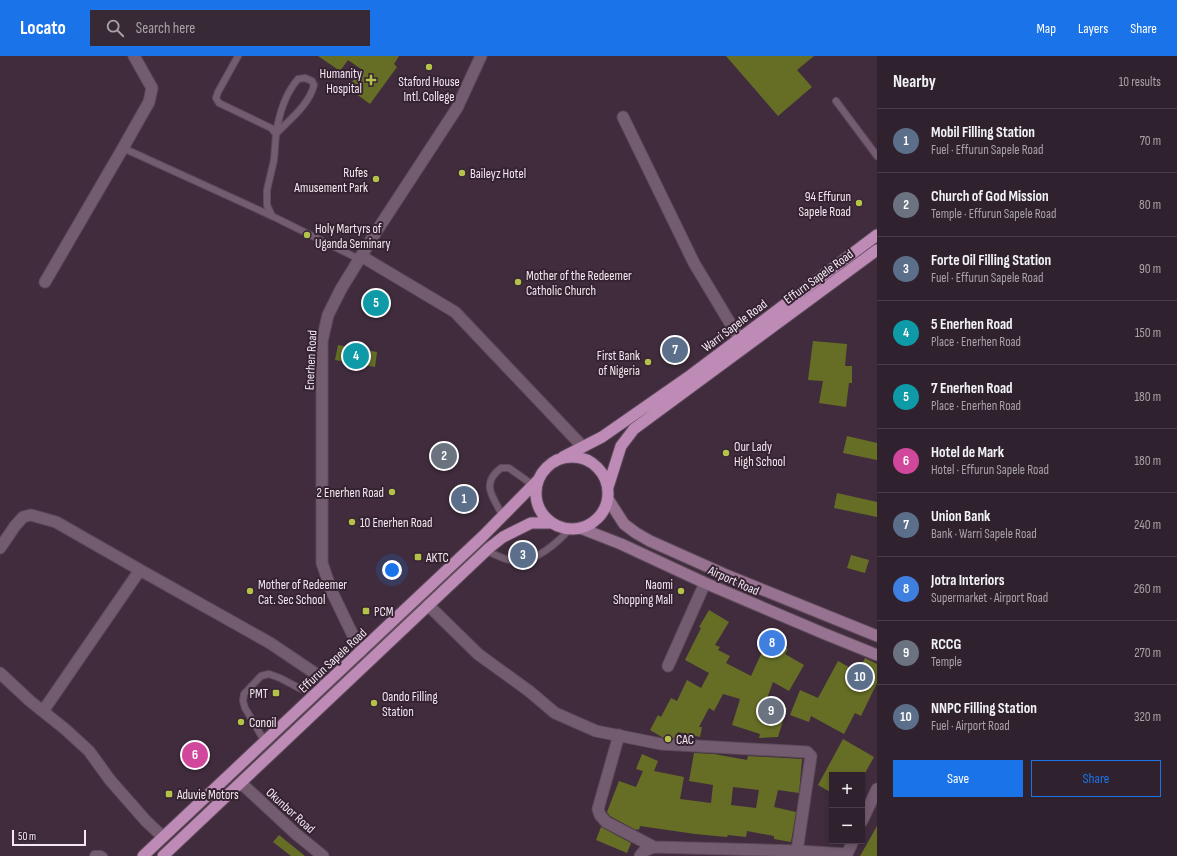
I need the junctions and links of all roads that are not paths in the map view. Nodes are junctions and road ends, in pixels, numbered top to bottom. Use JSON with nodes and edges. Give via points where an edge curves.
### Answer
{"nodes":[{"id":1,"x":134,"y":56,"type":"edge"},
{"id":2,"x":238,"y":56,"type":"edge"},
{"id":3,"x":480,"y":56,"type":"edge"},
{"id":4,"x":836,"y":101,"type":"dead end"},
{"id":5,"x":623,"y":117,"type":"dead end"},
{"id":6,"x":276,"y":134,"type":"junction"},
{"id":7,"x":123,"y":148,"type":"junction"},
{"id":8,"x":877,"y":156,"type":"edge"},
{"id":9,"x":272,"y":216,"type":"junction"},
{"id":10,"x":877,"y":235,"type":"edge"},
{"id":11,"x":877,"y":250,"type":"edge"},
{"id":12,"x":360,"y":258,"type":"junction"},
{"id":13,"x":44,"y":282,"type":"dead end"},
{"id":14,"x":739,"y":338,"type":"junction"},
{"id":15,"x":583,"y":447,"type":"junction"},
{"id":16,"x":563,"y":457,"type":"junction"},
{"id":17,"x":535,"y":483,"type":"junction"},
{"id":18,"x":608,"y":487,"type":"junction"},
{"id":19,"x":608,"y":499,"type":"junction"},
{"id":20,"x":503,"y":516,"type":"junction"},
{"id":21,"x":551,"y":523,"type":"junction"},
{"id":22,"x":575,"y":529,"type":"junction"},
{"id":23,"x":0,"y":548,"type":"edge"},
{"id":24,"x":486,"y":551,"type":"junction"},
{"id":25,"x":140,"y":570,"type":"junction"},
{"id":26,"x":704,"y":583,"type":"junction"},
{"id":27,"x":768,"y":592,"type":"junction"},
{"id":28,"x":428,"y":605,"type":"junction"},
{"id":29,"x":762,"y":607,"type":"junction"},
{"id":30,"x":877,"y":636,"type":"edge"},
{"id":31,"x":361,"y":652,"type":"junction"},
{"id":32,"x":877,"y":655,"type":"edge"},
{"id":33,"x":668,"y":666,"type":"dead end"},
{"id":34,"x":0,"y":673,"type":"edge"},
{"id":35,"x":328,"y":682,"type":"junction"},
{"id":36,"x":314,"y":696,"type":"junction"},
{"id":37,"x":43,"y":711,"type":"junction"},
{"id":38,"x":619,"y":736,"type":"junction"},
{"id":39,"x":265,"y":742,"type":"junction"},
{"id":40,"x":241,"y":783,"type":"junction"},
{"id":41,"x":877,"y":789,"type":"edge"},
{"id":42,"x":865,"y":815,"type":"edge"},
{"id":43,"x":163,"y":837,"type":"junction"},
{"id":44,"x":852,"y":844,"type":"edge"},
{"id":45,"x":654,"y":847,"type":"junction"},
{"id":46,"x":797,"y":850,"type":"junction"},
{"id":47,"x":846,"y":855,"type":"edge"},
{"id":48,"x":93,"y":856,"type":"edge"},
{"id":49,"x":104,"y":856,"type":"edge"},
{"id":50,"x":143,"y":856,"type":"edge"},
{"id":51,"x":163,"y":856,"type":"edge"},
{"id":52,"x":323,"y":856,"type":"edge"},
{"id":53,"x":640,"y":856,"type":"edge"}],
"edges":[{"from":1,"to":7,"type":"street","via":[[152,88],[148,102]]},
{"from":2,"to":6,"type":"lane","via":[[216,98],[220,103],[271,128]]},
{"from":3,"to":12,"type":"street","name":"Enerhen Road","via":[[457,108]]},
{"from":4,"to":8,"type":"lane"},
{"from":5,"to":14,"type":"street","via":[[694,264]]},
{"from":6,"to":6,"type":"lane","via":[[306,103],[314,85],[312,81],[298,79],[293,85],[278,117]]},
{"from":6,"to":9,"type":"lane","via":[[274,160],[267,190],[267,205]]},
{"from":7,"to":9,"type":"lane"},
{"from":7,"to":13,"type":"street"},
{"from":9,"to":12,"type":"lane"},
{"from":10,"to":14,"type":"highway","name":"Warri Sapele Road"},
{"from":11,"to":18,"type":"highway","name":"Effurn Sapele Road","via":[[634,429],[621,446]]},
{"from":12,"to":15,"type":"street","via":[[455,312]]},
{"from":12,"to":31,"type":"street","name":"Enerhen Road","via":[[328,315],[322,342],[321,512],[322,563],[332,592]]},
{"from":14,"to":15,"type":"highway","name":"Warri Sapele Road","via":[[617,427]]},
{"from":15,"to":16,"type":"highway","name":"Warri Sapele Road"},
{"from":16,"to":17,"type":"highway","via":[[543,470]]},
{"from":16,"to":18,"type":"highway","via":[[575,456],[597,466]]},
{"from":17,"to":20,"type":"highway","name":"Effurun Sapele Road"},
{"from":17,"to":20,"type":"lane","via":[[509,468],[501,468],[495,472],[490,478],[490,492]]},
{"from":17,"to":21,"type":"highway","via":[[537,504]]},
{"from":18,"to":19,"type":"highway"},
{"from":19,"to":22,"type":"highway","via":[[599,518]]},
{"from":19,"to":27,"type":"main road","name":"Airport Road","via":[[624,524],[636,534]]},
{"from":20,"to":31,"type":"highway","name":"Effurun Sapele Road"},
{"from":21,"to":22,"type":"highway"},
{"from":21,"to":24,"type":"highway","name":"Effurun Sapele Road","via":[[531,523],[517,529]]},
{"from":22,"to":24,"type":"lane","via":[[527,560],[515,562]]},
{"from":22,"to":26,"type":"main road","name":"Airport Road","via":[[621,544]]},
{"from":23,"to":25,"type":"street","via":[[23,517],[31,515],[56,522]]},
{"from":24,"to":28,"type":"highway","name":"Effurun Sapele Road"},
{"from":25,"to":35,"type":"street","via":[[270,643]]},
{"from":25,"to":37,"type":"street"},
{"from":26,"to":29,"type":"main road","name":"Airport Road"},
{"from":26,"to":33,"type":"street"},
{"from":27,"to":29,"type":"main road"},
{"from":27,"to":30,"type":"main road","name":"Airport Road"},
{"from":28,"to":38,"type":"street","via":[[478,654],[555,713],[596,731]]},
{"from":28,"to":40,"type":"highway","name":"Effurun Sapele Road"},
{"from":29,"to":32,"type":"main road","name":"Airport Road"},
{"from":31,"to":35,"type":"highway","name":"Effurun Sapele Road"},
{"from":34,"to":37,"type":"street"},
{"from":35,"to":36,"type":"highway","name":"Effurun Sapele Road"},
{"from":36,"to":39,"type":"highway","name":"Effurun Sapele Road"},
{"from":36,"to":39,"type":"lane","via":[[280,678],[269,674],[261,676],[244,694],[243,701]]},
{"from":37,"to":43,"type":"street","via":[[89,751],[110,780]]},
{"from":38,"to":45,"type":"street","via":[[598,809],[600,816],[606,822]]},
{"from":38,"to":46,"type":"street","via":[[661,744],[807,752],[811,756]]},
{"from":39,"to":43,"type":"highway","name":"Effurun Sapele Road"},
{"from":40,"to":51,"type":"highway","name":"Effurun Sapele Road"},
{"from":40,"to":52,"type":"street","name":"Okunbor Road"},
{"from":41,"to":42,"type":"street"},
{"from":43,"to":50,"type":"highway","name":"Effurun Sapele Road"},
{"from":44,"to":47,"type":"street"},
{"from":45,"to":46,"type":"street"},
{"from":45,"to":53,"type":"street","via":[[644,851]]},
{"from":46,"to":47,"type":"street"},
{"from":48,"to":49,"type":"lane"}]}
